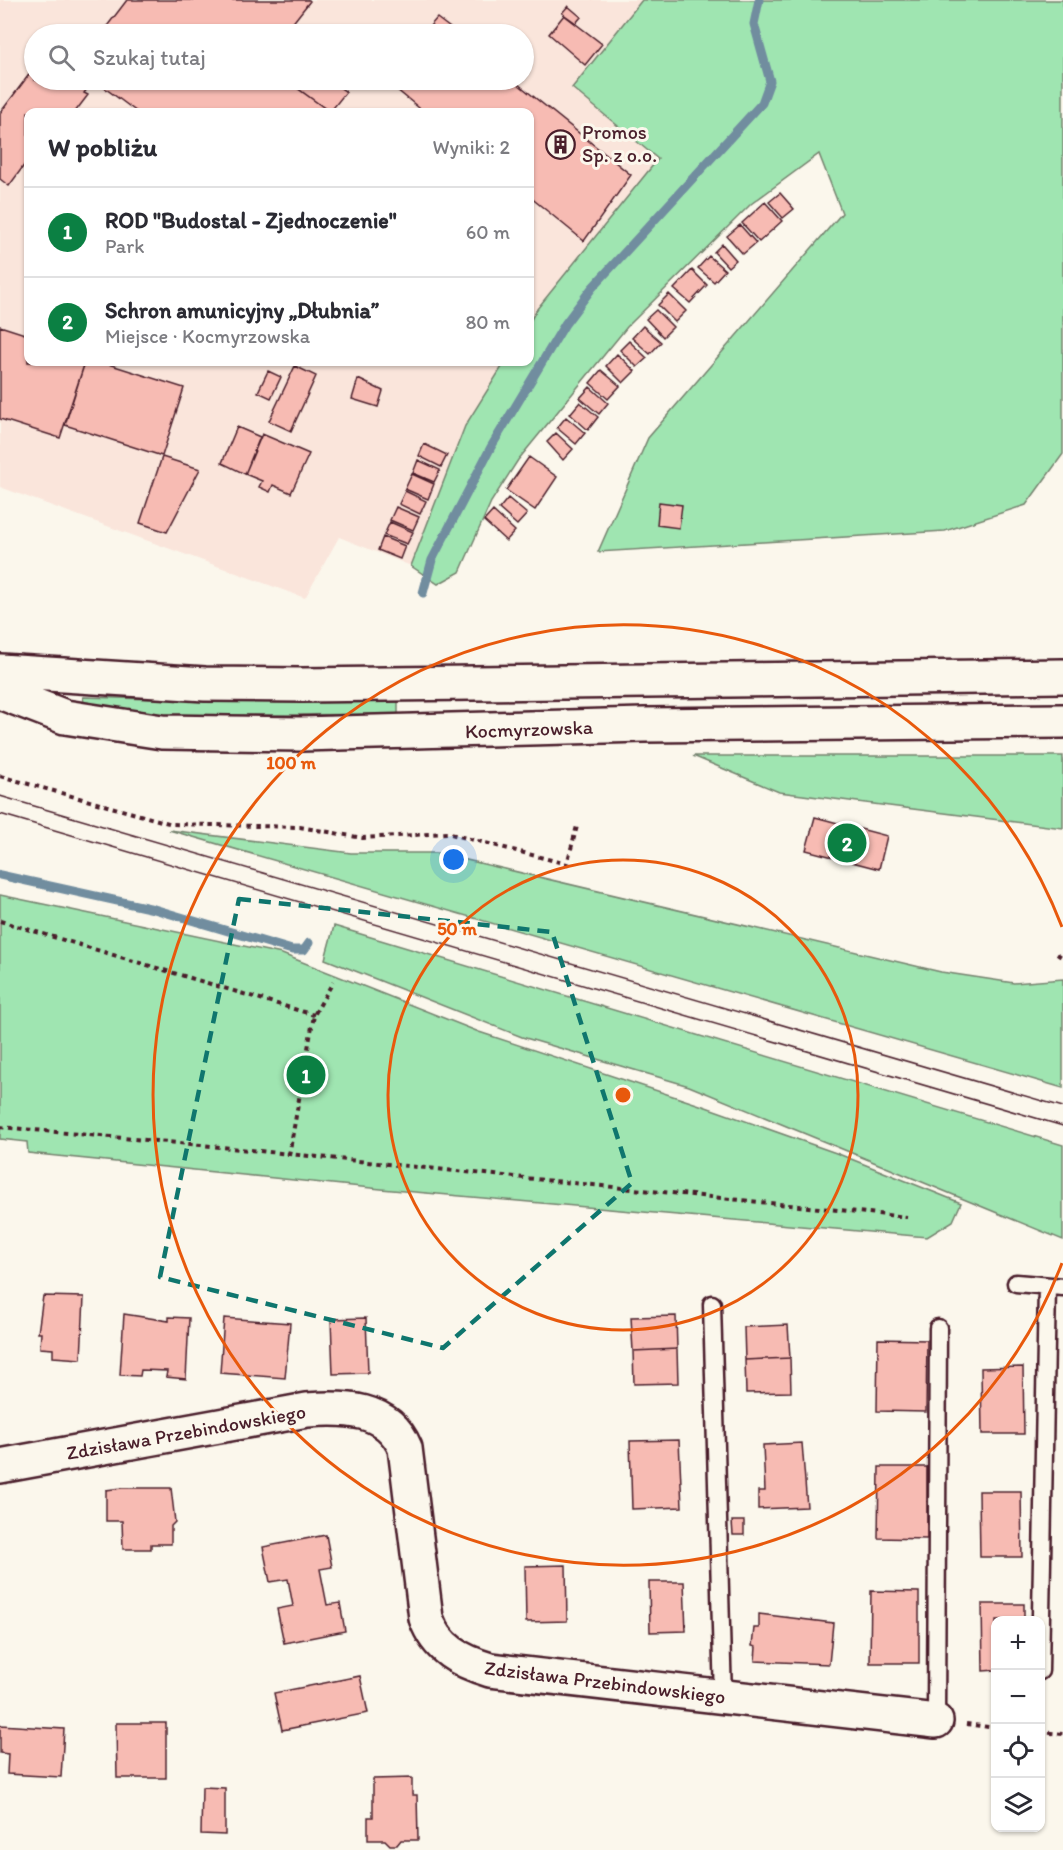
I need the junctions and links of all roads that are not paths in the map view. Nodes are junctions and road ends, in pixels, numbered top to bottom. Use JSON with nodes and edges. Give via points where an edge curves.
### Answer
{"nodes":[{"id":1,"x":0,"y":671,"type":"edge"},
{"id":2,"x":1063,"y":676,"type":"edge"},
{"id":3,"x":0,"y":692,"type":"edge"},
{"id":4,"x":1063,"y":721,"type":"edge"},
{"id":5,"x":1016,"y":1283,"type":"dead end"},
{"id":6,"x":1055,"y":1286,"type":"edge"},
{"id":7,"x":712,"y":1304,"type":"dead end"},
{"id":8,"x":938,"y":1328,"type":"dead end"},
{"id":9,"x":0,"y":1466,"type":"edge"},
{"id":10,"x":1041,"y":1670,"type":"edge"},
{"id":11,"x":723,"y":1698,"type":"junction"},
{"id":12,"x":936,"y":1721,"type":"joint"}],
"edges":[{"from":1,"to":2,"type":"main road","via":[[205,684],[302,685]]},
{"from":3,"to":4,"type":"main road","name":"Kocmyrzowska","via":[[65,717],[162,732],[301,735],[644,725]]},
{"from":5,"to":6,"type":"lane"},
{"from":6,"to":10,"type":"lane"},
{"from":7,"to":11,"type":"lane"},
{"from":8,"to":12,"type":"lane"},
{"from":9,"to":11,"type":"main road","name":"Zdzisława Przebindowskiego","via":[[307,1410],[338,1407],[364,1412],[395,1431],[405,1448],[426,1618],[436,1638],[452,1655],[490,1671]]},
{"from":11,"to":12,"type":"main road","name":"Zdzisława Przebindowskiego"}]}
